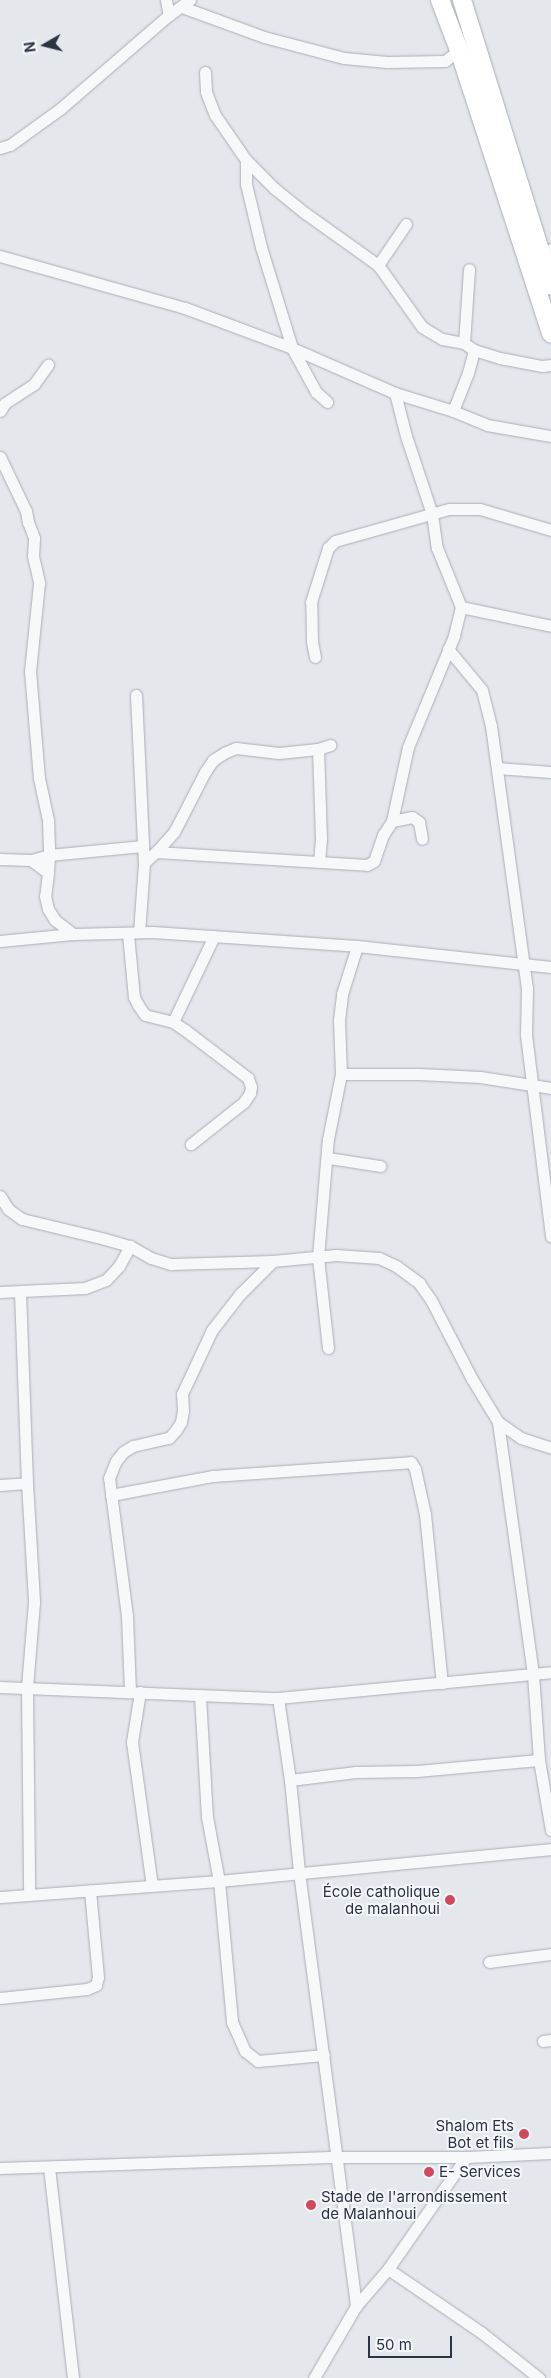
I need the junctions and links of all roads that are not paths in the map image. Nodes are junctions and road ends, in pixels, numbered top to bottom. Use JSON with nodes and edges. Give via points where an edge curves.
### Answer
{"nodes":[{"id":1,"x":166,"y":0,"type":"edge"},
{"id":2,"x":440,"y":0,"type":"edge"},
{"id":3,"x":462,"y":0,"type":"edge"},
{"id":4,"x":186,"y":4,"type":"edge"},
{"id":5,"x":169,"y":15,"type":"junction"},
{"id":6,"x":459,"y":50,"type":"junction"},
{"id":7,"x":205,"y":72,"type":"dead end"},
{"id":8,"x":0,"y":148,"type":"edge"},
{"id":9,"x":246,"y":160,"type":"junction"},
{"id":10,"x":406,"y":224,"type":"dead end"},
{"id":11,"x":551,"y":250,"type":"edge"},
{"id":12,"x":0,"y":256,"type":"edge"},
{"id":13,"x":378,"y":265,"type":"junction"},
{"id":14,"x":468,"y":269,"type":"dead end"},
{"id":15,"x":548,"y":277,"type":"edge"},
{"id":16,"x":551,"y":333,"type":"edge"},
{"id":17,"x":464,"y":343,"type":"junction"},
{"id":18,"x":292,"y":348,"type":"junction"},
{"id":19,"x":474,"y":350,"type":"junction"},
{"id":20,"x":48,"y":365,"type":"dead end"},
{"id":21,"x":551,"y":365,"type":"edge"},
{"id":22,"x":395,"y":393,"type":"junction"},
{"id":23,"x":327,"y":402,"type":"dead end"},
{"id":24,"x":0,"y":411,"type":"edge"},
{"id":25,"x":452,"y":411,"type":"junction"},
{"id":26,"x":551,"y":436,"type":"edge"},
{"id":27,"x":0,"y":457,"type":"edge"},
{"id":28,"x":432,"y":514,"type":"junction"},
{"id":29,"x":551,"y":530,"type":"edge"},
{"id":30,"x":461,"y":607,"type":"junction"},
{"id":31,"x":551,"y":626,"type":"edge"},
{"id":32,"x":448,"y":649,"type":"junction"},
{"id":33,"x":315,"y":657,"type":"dead end"},
{"id":34,"x":136,"y":695,"type":"dead end"},
{"id":35,"x":330,"y":746,"type":"dead end"},
{"id":36,"x":318,"y":749,"type":"junction"},
{"id":37,"x":497,"y":768,"type":"junction"},
{"id":38,"x":551,"y":772,"type":"edge"},
{"id":39,"x":392,"y":821,"type":"junction"},
{"id":40,"x":422,"y":840,"type":"dead end"},
{"id":41,"x":144,"y":846,"type":"junction"},
{"id":42,"x":156,"y":852,"type":"junction"},
{"id":43,"x":49,"y":855,"type":"junction"},
{"id":44,"x":0,"y":859,"type":"edge"},
{"id":45,"x":31,"y":860,"type":"junction"},
{"id":46,"x":319,"y":862,"type":"junction"},
{"id":47,"x":144,"y":863,"type":"junction"},
{"id":48,"x":48,"y":874,"type":"junction"},
{"id":49,"x":133,"y":933,"type":"junction"},
{"id":50,"x":73,"y":934,"type":"junction"},
{"id":51,"x":214,"y":936,"type":"junction"},
{"id":52,"x":0,"y":942,"type":"edge"},
{"id":53,"x":357,"y":946,"type":"junction"},
{"id":54,"x":524,"y":964,"type":"junction"},
{"id":55,"x":551,"y":966,"type":"edge"},
{"id":56,"x":173,"y":1022,"type":"junction"},
{"id":57,"x":341,"y":1074,"type":"junction"},
{"id":58,"x":531,"y":1084,"type":"junction"},
{"id":59,"x":551,"y":1088,"type":"edge"},
{"id":60,"x":191,"y":1144,"type":"dead end"},
{"id":61,"x":328,"y":1158,"type":"junction"},
{"id":62,"x":380,"y":1166,"type":"dead end"},
{"id":63,"x":0,"y":1196,"type":"edge"},
{"id":64,"x":551,"y":1236,"type":"edge"},
{"id":65,"x":130,"y":1246,"type":"junction"},
{"id":66,"x":318,"y":1257,"type":"junction"},
{"id":67,"x":273,"y":1261,"type":"junction"},
{"id":68,"x":0,"y":1292,"type":"edge"},
{"id":69,"x":20,"y":1292,"type":"junction"},
{"id":70,"x":328,"y":1348,"type":"dead end"},
{"id":71,"x":498,"y":1422,"type":"junction"},
{"id":72,"x":551,"y":1448,"type":"edge"},
{"id":73,"x":27,"y":1483,"type":"junction"},
{"id":74,"x":0,"y":1485,"type":"edge"},
{"id":75,"x":111,"y":1495,"type":"junction"},
{"id":76,"x":551,"y":1672,"type":"edge"},
{"id":77,"x":533,"y":1674,"type":"junction"},
{"id":78,"x":442,"y":1682,"type":"junction"},
{"id":79,"x":0,"y":1687,"type":"edge"},
{"id":80,"x":27,"y":1688,"type":"junction"},
{"id":81,"x":135,"y":1692,"type":"junction"},
{"id":82,"x":200,"y":1696,"type":"junction"},
{"id":83,"x":278,"y":1698,"type":"junction"},
{"id":84,"x":539,"y":1760,"type":"junction"},
{"id":85,"x":290,"y":1780,"type":"junction"},
{"id":86,"x":551,"y":1830,"type":"edge"},
{"id":87,"x":551,"y":1849,"type":"edge"},
{"id":88,"x":299,"y":1872,"type":"junction"},
{"id":89,"x":219,"y":1881,"type":"junction"},
{"id":90,"x":152,"y":1886,"type":"junction"},
{"id":91,"x":90,"y":1890,"type":"junction"},
{"id":92,"x":28,"y":1895,"type":"junction"},
{"id":93,"x":0,"y":1897,"type":"edge"},
{"id":94,"x":551,"y":1954,"type":"edge"},
{"id":95,"x":489,"y":1962,"type":"dead end"},
{"id":96,"x":0,"y":1998,"type":"edge"},
{"id":97,"x":324,"y":2055,"type":"junction"},
{"id":98,"x":551,"y":2153,"type":"edge"},
{"id":99,"x":338,"y":2157,"type":"junction"},
{"id":100,"x":466,"y":2158,"type":"junction"},
{"id":101,"x":49,"y":2167,"type":"junction"},
{"id":102,"x":0,"y":2168,"type":"edge"},
{"id":103,"x":388,"y":2269,"type":"junction"},
{"id":104,"x":356,"y":2306,"type":"junction"},
{"id":105,"x":73,"y":2378,"type":"edge"},
{"id":106,"x":314,"y":2378,"type":"edge"},
{"id":107,"x":539,"y":2378,"type":"edge"}],
"edges":[{"from":1,"to":5,"type":"street"},
{"from":2,"to":6,"type":"main road"},
{"from":3,"to":15,"type":"main road"},
{"from":4,"to":5,"type":"street"},
{"from":4,"to":6,"type":"street","via":[[264,37],[344,58],[386,62],[445,61]]},
{"from":5,"to":8,"type":"street","via":[[60,108],[10,145]]},
{"from":6,"to":16,"type":"main road"},
{"from":7,"to":9,"type":"street","via":[[206,92],[215,115]]},
{"from":9,"to":13,"type":"street","via":[[305,213]]},
{"from":9,"to":18,"type":"street","via":[[246,184],[260,247]]},
{"from":10,"to":13,"type":"street"},
{"from":11,"to":15,"type":"street"},
{"from":12,"to":18,"type":"street","via":[[185,308]]},
{"from":13,"to":17,"type":"street","via":[[422,327],[442,339]]},
{"from":14,"to":17,"type":"street"},
{"from":17,"to":19,"type":"street"},
{"from":18,"to":22,"type":"street"},
{"from":18,"to":23,"type":"street","via":[[316,392]]},
{"from":19,"to":21,"type":"street","via":[[500,358]]},
{"from":19,"to":25,"type":"street"},
{"from":20,"to":24,"type":"street","via":[[34,384],[5,403]]},
{"from":22,"to":25,"type":"street"},
{"from":22,"to":28,"type":"street"},
{"from":25,"to":26,"type":"street","via":[[487,425]]},
{"from":27,"to":43,"type":"street","via":[[26,511],[34,538],[33,556],[39,583],[30,671],[39,778],[48,820]]},
{"from":28,"to":29,"type":"street","via":[[449,509],[480,509]]},
{"from":28,"to":30,"type":"street","via":[[437,548]]},
{"from":28,"to":33,"type":"street","via":[[345,537],[328,548],[311,602]]},
{"from":30,"to":31,"type":"street"},
{"from":30,"to":32,"type":"street"},
{"from":32,"to":37,"type":"street","via":[[482,690],[490,718]]},
{"from":32,"to":39,"type":"street","via":[[408,746]]},
{"from":34,"to":41,"type":"street"},
{"from":35,"to":36,"type":"street"},
{"from":36,"to":42,"type":"street","via":[[279,753],[236,748],[224,753],[209,766],[174,832]]},
{"from":36,"to":46,"type":"street"},
{"from":37,"to":38,"type":"street"},
{"from":37,"to":54,"type":"street"},
{"from":39,"to":40,"type":"street","via":[[412,818],[419,822]]},
{"from":39,"to":46,"type":"street","via":[[374,861],[367,865]]},
{"from":41,"to":43,"type":"street"},
{"from":41,"to":47,"type":"street"},
{"from":42,"to":46,"type":"street"},
{"from":42,"to":47,"type":"street"},
{"from":43,"to":45,"type":"street"},
{"from":43,"to":48,"type":"street"},
{"from":44,"to":45,"type":"street"},
{"from":45,"to":48,"type":"street"},
{"from":47,"to":49,"type":"street"},
{"from":48,"to":50,"type":"street","via":[[45,896],[48,909],[55,920]]},
{"from":49,"to":50,"type":"street"},
{"from":49,"to":51,"type":"street"},
{"from":49,"to":56,"type":"street","via":[[134,997],[145,1015]]},
{"from":50,"to":52,"type":"street"},
{"from":51,"to":53,"type":"street"},
{"from":51,"to":56,"type":"street"},
{"from":53,"to":54,"type":"street"},
{"from":53,"to":57,"type":"street","via":[[342,994],[339,1020]]},
{"from":54,"to":55,"type":"street"},
{"from":54,"to":58,"type":"street"},
{"from":56,"to":60,"type":"street","via":[[248,1078],[251,1087],[244,1102]]},
{"from":57,"to":58,"type":"street","via":[[419,1074]]},
{"from":57,"to":61,"type":"street","via":[[331,1120]]},
{"from":58,"to":59,"type":"street"},
{"from":58,"to":64,"type":"street"},
{"from":61,"to":62,"type":"street"},
{"from":61,"to":66,"type":"street"},
{"from":63,"to":65,"type":"street","via":[[8,1209],[22,1219]]},
{"from":65,"to":67,"type":"street","via":[[151,1258],[171,1264]]},
{"from":65,"to":69,"type":"street","via":[[120,1266],[106,1280],[85,1288]]},
{"from":66,"to":67,"type":"street"},
{"from":66,"to":70,"type":"street"},
{"from":66,"to":71,"type":"street","via":[[378,1258],[419,1282]]},
{"from":67,"to":75,"type":"street","via":[[240,1294],[212,1330],[182,1394],[184,1411],[176,1430],[169,1438],[133,1446],[123,1452],[109,1478]]},
{"from":68,"to":69,"type":"street"},
{"from":69,"to":73,"type":"street"},
{"from":71,"to":72,"type":"street","via":[[521,1438]]},
{"from":71,"to":77,"type":"street"},
{"from":73,"to":74,"type":"street"},
{"from":73,"to":80,"type":"street","via":[[34,1602]]},
{"from":75,"to":78,"type":"street","via":[[213,1476],[411,1462],[425,1514]]},
{"from":75,"to":81,"type":"street"},
{"from":76,"to":77,"type":"street"},
{"from":77,"to":78,"type":"street"},
{"from":77,"to":84,"type":"street"},
{"from":78,"to":83,"type":"street"},
{"from":79,"to":80,"type":"street"},
{"from":80,"to":81,"type":"street"},
{"from":80,"to":92,"type":"street"},
{"from":81,"to":82,"type":"street"},
{"from":81,"to":90,"type":"street","via":[[132,1742]]},
{"from":82,"to":83,"type":"street"},
{"from":82,"to":89,"type":"street","via":[[207,1816]]},
{"from":83,"to":85,"type":"street"},
{"from":84,"to":85,"type":"street","via":[[417,1771],[356,1772]]},
{"from":84,"to":86,"type":"street"},
{"from":85,"to":88,"type":"street"},
{"from":87,"to":88,"type":"street"},
{"from":88,"to":89,"type":"street"},
{"from":88,"to":97,"type":"street"},
{"from":89,"to":90,"type":"street"},
{"from":89,"to":97,"type":"street","via":[[228,2000],[232,2022],[245,2051],[258,2061]]},
{"from":90,"to":91,"type":"street"},
{"from":91,"to":92,"type":"street"},
{"from":91,"to":96,"type":"street","via":[[97,1959],[96,1985],[87,1989]]},
{"from":92,"to":93,"type":"street"},
{"from":94,"to":95,"type":"street"},
{"from":97,"to":99,"type":"street"},
{"from":98,"to":100,"type":"street"},
{"from":99,"to":100,"type":"street"},
{"from":99,"to":101,"type":"street"},
{"from":99,"to":104,"type":"street"},
{"from":100,"to":103,"type":"street"},
{"from":101,"to":102,"type":"street"},
{"from":101,"to":105,"type":"street"},
{"from":103,"to":104,"type":"street"},
{"from":103,"to":107,"type":"street","via":[[482,2333]]},
{"from":104,"to":106,"type":"street"}]}
